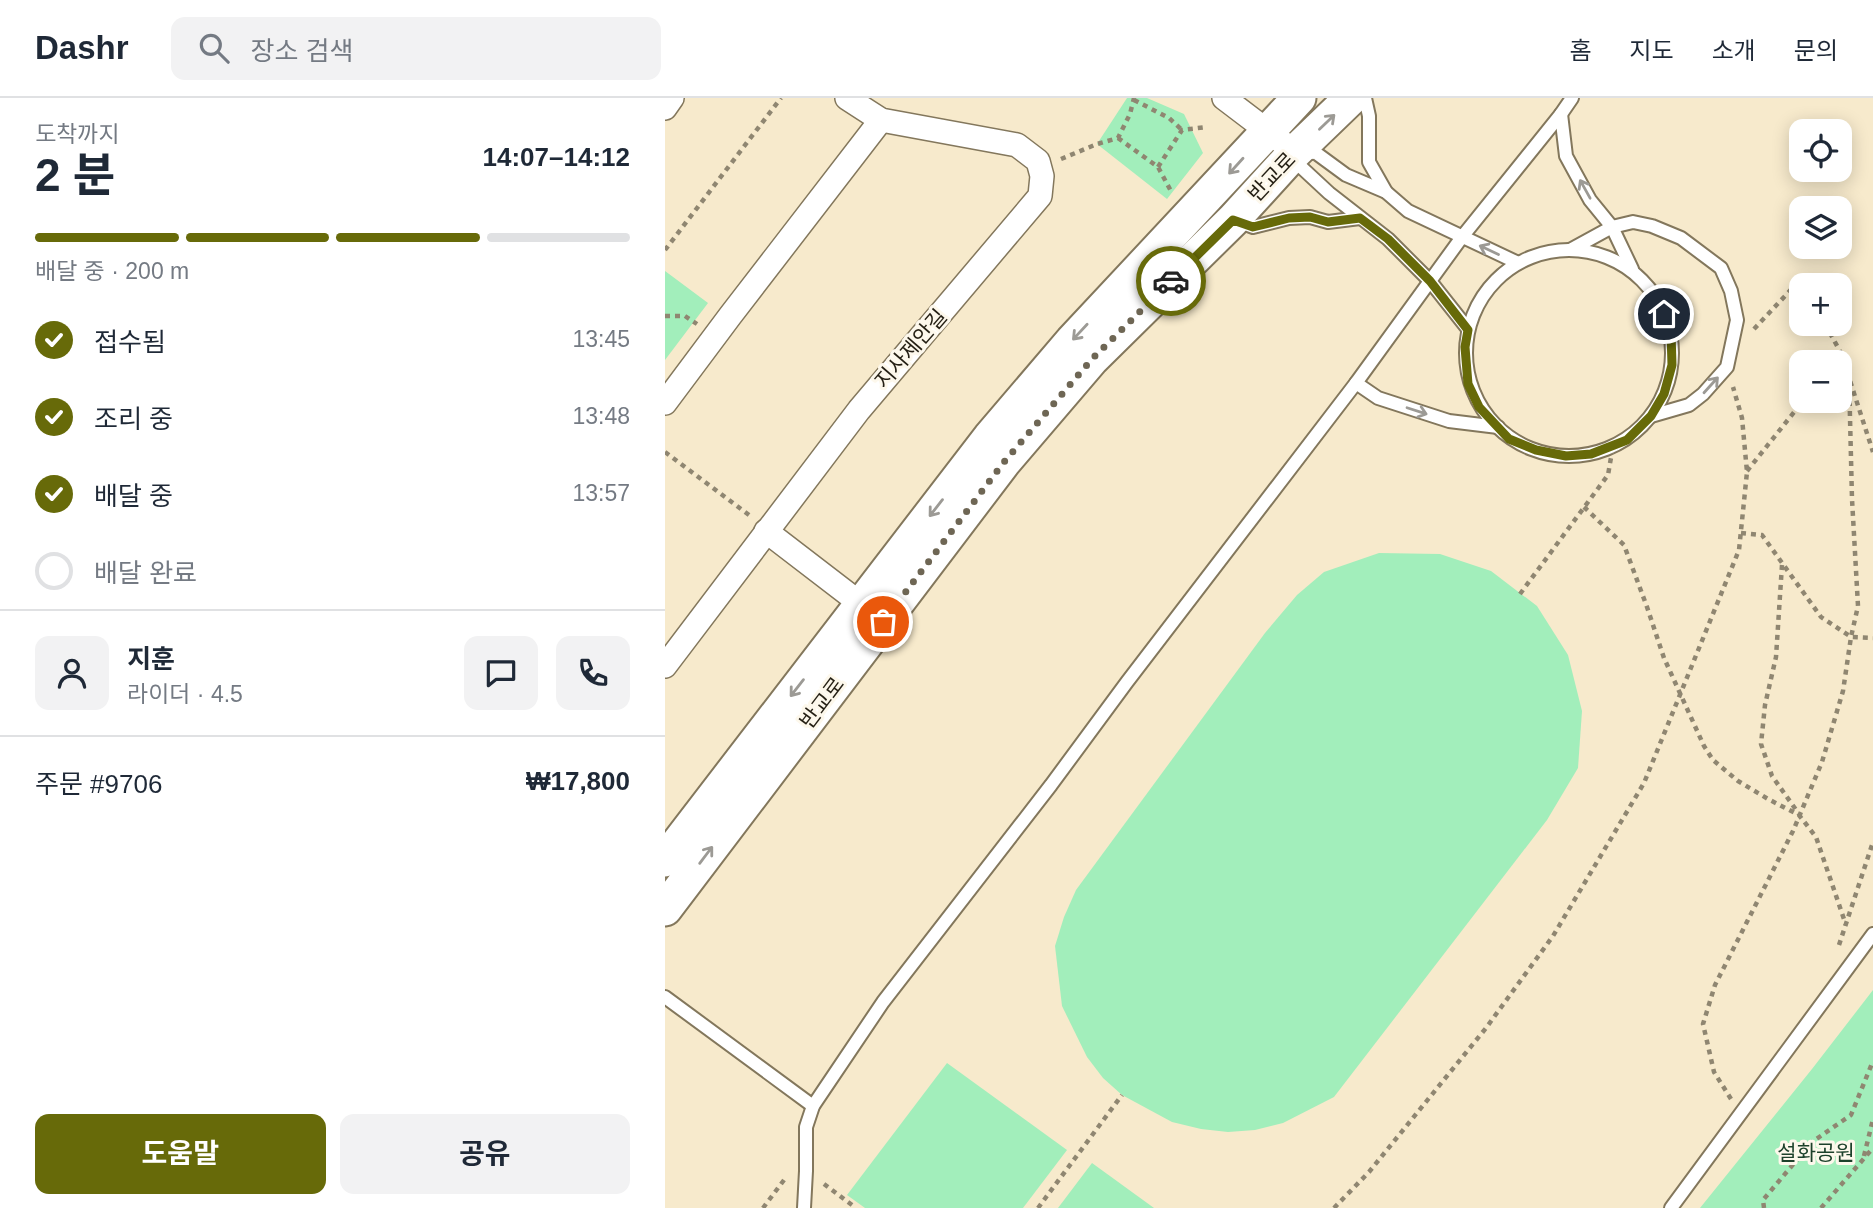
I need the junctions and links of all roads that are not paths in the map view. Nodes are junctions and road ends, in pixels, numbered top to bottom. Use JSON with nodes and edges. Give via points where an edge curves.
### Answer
{"nodes":[{"id":1,"x":672,"y":98,"type":"edge"},
{"id":2,"x":847,"y":98,"type":"edge"},
{"id":3,"x":1224,"y":98,"type":"edge"},
{"id":4,"x":1299,"y":98,"type":"edge"},
{"id":5,"x":1352,"y":98,"type":"edge"},
{"id":6,"x":1365,"y":98,"type":"edge"},
{"id":7,"x":1572,"y":98,"type":"edge"},
{"id":8,"x":665,"y":108,"type":"edge"},
{"id":9,"x":1561,"y":114,"type":"junction"},
{"id":10,"x":881,"y":120,"type":"junction"},
{"id":11,"x":1268,"y":131,"type":"junction"},
{"id":12,"x":1295,"y":152,"type":"junction"},
{"id":13,"x":1386,"y":192,"type":"junction"},
{"id":14,"x":1360,"y":218,"type":"junction"},
{"id":15,"x":1233,"y":220,"type":"junction"},
{"id":16,"x":1612,"y":227,"type":"junction"},
{"id":17,"x":1462,"y":237,"type":"junction"},
{"id":18,"x":1570,"y":250,"type":"junction"},
{"id":19,"x":1516,"y":262,"type":"junction"},
{"id":20,"x":1632,"y":269,"type":"junction"},
{"id":21,"x":1430,"y":281,"type":"junction"},
{"id":22,"x":1468,"y":330,"type":"junction"},
{"id":23,"x":1356,"y":383,"type":"junction"},
{"id":24,"x":665,"y":403,"type":"edge"},
{"id":25,"x":1651,"y":416,"type":"junction"},
{"id":26,"x":1498,"y":427,"type":"junction"},
{"id":27,"x":761,"y":525,"type":"junction"},
{"id":28,"x":861,"y":604,"type":"junction"},
{"id":29,"x":665,"y":666,"type":"edge"},
{"id":30,"x":665,"y":860,"type":"edge"},
{"id":31,"x":665,"y":909,"type":"edge"},
{"id":32,"x":1873,"y":934,"type":"edge"},
{"id":33,"x":665,"y":997,"type":"edge"},
{"id":34,"x":813,"y":1106,"type":"junction"},
{"id":35,"x":804,"y":1208,"type":"edge"},
{"id":36,"x":1671,"y":1208,"type":"edge"}],
"edges":[{"from":1,"to":8,"type":"street"},
{"from":2,"to":10,"type":"street","name":"지사제안길"},
{"from":3,"to":11,"type":"street"},
{"from":4,"to":11,"type":"street","name":"반교로"},
{"from":12,"to":5,"type":"street","name":"반교로","one_way":true},
{"from":6,"to":13,"type":"lane","via":[[1369,162]]},
{"from":7,"to":9,"type":"lane"},
{"from":16,"to":9,"type":"lane","one_way":true,"via":[[1590,200],[1566,156]]},
{"from":9,"to":17,"type":"lane"},
{"from":10,"to":24,"type":"street"},
{"from":10,"to":27,"type":"street","name":"지사제안길","via":[[1017,145],[1038,162],[1041,196]]},
{"from":11,"to":12,"type":"street"},
{"from":11,"to":28,"type":"street","name":"반교로","one_way":true,"via":[[1072,341]]},
{"from":12,"to":13,"type":"lane","via":[[1316,153],[1346,175]]},
{"from":12,"to":14,"type":"lane","via":[[1301,167]]},
{"from":12,"to":15,"type":"street","name":"반교로"},
{"from":13,"to":17,"type":"lane","via":[[1408,211]]},
{"from":14,"to":15,"type":"lane","via":[[1328,222],[1289,218],[1253,227]]},
{"from":14,"to":21,"type":"lane"},
{"from":31,"to":15,"type":"street","name":"반교로","one_way":true,"via":[[1004,462],[1092,359]]},
{"from":16,"to":18,"type":"lane"},
{"from":16,"to":20,"type":"lane"},
{"from":25,"to":16,"type":"lane","one_way":true,"via":[[1689,405],[1703,394],[1728,361],[1737,320],[1721,268],[1681,238],[1633,222]]},
{"from":19,"to":17,"type":"lane","one_way":true},
{"from":17,"to":21,"type":"lane"},
{"from":18,"to":19,"type":"lane"},
{"from":18,"to":20,"type":"lane","via":[[1600,255]]},
{"from":19,"to":22,"type":"lane","via":[[1490,284]]},
{"from":20,"to":25,"type":"lane","via":[[1656,295],[1671,333],[1672,365],[1664,394]]},
{"from":21,"to":22,"type":"lane"},
{"from":21,"to":23,"type":"lane"},
{"from":22,"to":26,"type":"lane","via":[[1468,384],[1479,407]]},
{"from":23,"to":26,"type":"lane","one_way":true,"via":[[1378,398],[1449,421]]},
{"from":23,"to":34,"type":"lane","via":[[883,1002]]},
{"from":25,"to":26,"type":"lane","via":[[1627,440],[1591,454],[1566,456],[1509,439]]},
{"from":27,"to":28,"type":"street"},
{"from":27,"to":29,"type":"street","name":"지사제안길"},
{"from":28,"to":30,"type":"street","name":"반교로","one_way":true},
{"from":32,"to":36,"type":"lane"},
{"from":33,"to":34,"type":"lane"},
{"from":34,"to":35,"type":"lane","via":[[806,1128]]}]}
